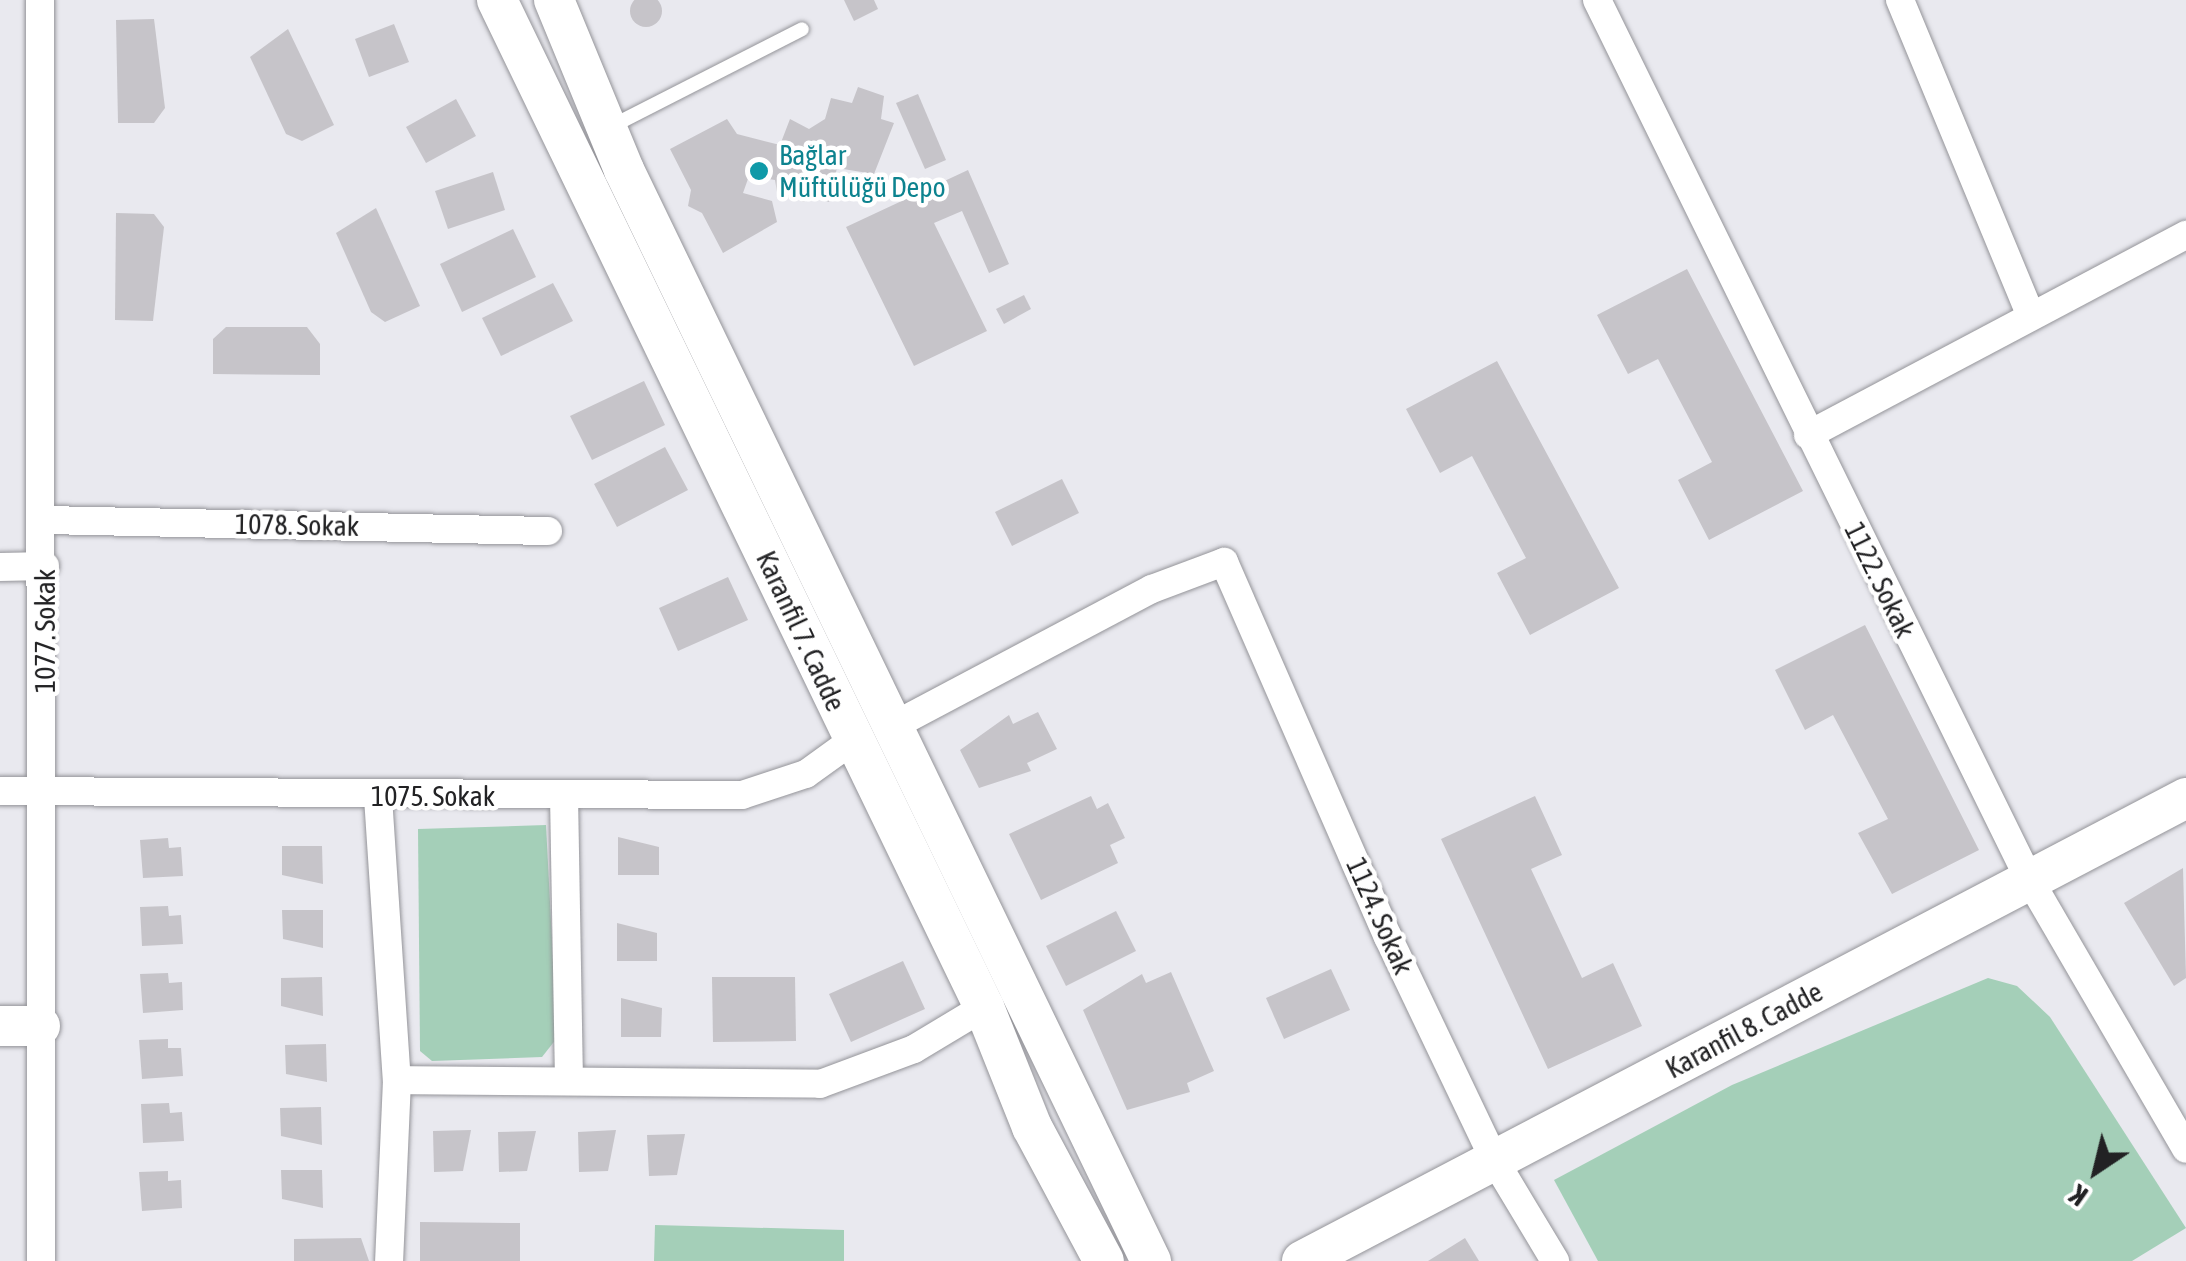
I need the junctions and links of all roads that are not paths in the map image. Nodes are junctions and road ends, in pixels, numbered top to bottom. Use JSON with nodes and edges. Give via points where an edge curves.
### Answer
{"nodes":[{"id":1,"x":40,"y":0,"type":"edge"},
{"id":2,"x":497,"y":0,"type":"edge"},
{"id":3,"x":554,"y":0,"type":"edge"},
{"id":4,"x":1597,"y":0,"type":"edge"},
{"id":5,"x":1900,"y":0,"type":"edge"},
{"id":6,"x":802,"y":28,"type":"dead end"},
{"id":7,"x":606,"y":128,"type":"junction"},
{"id":8,"x":2186,"y":235,"type":"edge"},
{"id":9,"x":2030,"y":311,"type":"junction"},
{"id":10,"x":1808,"y":435,"type":"junction"},
{"id":11,"x":46,"y":520,"type":"junction"},
{"id":12,"x":548,"y":531,"type":"dead end"},
{"id":13,"x":0,"y":566,"type":"edge"},
{"id":14,"x":45,"y":566,"type":"junction"},
{"id":15,"x":891,"y":727,"type":"junction"},
{"id":16,"x":852,"y":741,"type":"junction"},
{"id":17,"x":0,"y":791,"type":"edge"},
{"id":18,"x":45,"y":791,"type":"junction"},
{"id":19,"x":564,"y":795,"type":"junction"},
{"id":20,"x":378,"y":797,"type":"junction"},
{"id":21,"x":2186,"y":798,"type":"edge"},
{"id":22,"x":2028,"y":879,"type":"junction"},
{"id":23,"x":984,"y":1007,"type":"junction"},
{"id":24,"x":20,"y":1026,"type":"edge"},
{"id":25,"x":570,"y":1078,"type":"junction"},
{"id":26,"x":398,"y":1080,"type":"junction"},
{"id":27,"x":2186,"y":1149,"type":"edge"},
{"id":28,"x":1495,"y":1161,"type":"junction"},
{"id":29,"x":41,"y":1261,"type":"edge"},
{"id":30,"x":389,"y":1261,"type":"edge"},
{"id":31,"x":1104,"y":1261,"type":"edge"},
{"id":32,"x":1151,"y":1261,"type":"edge"},
{"id":33,"x":1302,"y":1261,"type":"edge"},
{"id":34,"x":1555,"y":1261,"type":"edge"}],
"edges":[{"from":1,"to":11,"type":"street","name":"1077. Sokak"},
{"from":2,"to":16,"type":"street","name":"Karanfil 7. Cadde"},
{"from":3,"to":7,"type":"street","name":"Karanfil 7. Cadde"},
{"from":4,"to":10,"type":"street","name":"1122. Sokak"},
{"from":5,"to":9,"type":"street"},
{"from":6,"to":7,"type":"lane"},
{"from":7,"to":15,"type":"street","name":"Karanfil 7. Cadde"},
{"from":8,"to":9,"type":"street"},
{"from":9,"to":10,"type":"street"},
{"from":10,"to":22,"type":"street","name":"1122. Sokak"},
{"from":11,"to":12,"type":"street","name":"1078. Sokak"},
{"from":11,"to":14,"type":"street","name":"1077. Sokak"},
{"from":13,"to":14,"type":"street"},
{"from":14,"to":18,"type":"street","name":"1077. Sokak"},
{"from":15,"to":28,"type":"street","name":"1124. Sokak","via":[[1152,588],[1224,562]]},
{"from":15,"to":32,"type":"street","name":"Karanfil 7. Cadde"},
{"from":16,"to":19,"type":"street","name":"1075. Sokak","via":[[806,774],[742,794]]},
{"from":16,"to":23,"type":"street","name":"Karanfil 7. Cadde"},
{"from":17,"to":18,"type":"street","name":"1075. Sokak"},
{"from":18,"to":20,"type":"street","name":"1075. Sokak"},
{"from":18,"to":24,"type":"street","name":"1077. Sokak"},
{"from":19,"to":20,"type":"street","name":"1075. Sokak"},
{"from":19,"to":25,"type":"street"},
{"from":20,"to":26,"type":"street"},
{"from":21,"to":22,"type":"street","name":"Karanfil 8. Cadde"},
{"from":22,"to":27,"type":"street","name":"1122. Sokak"},
{"from":22,"to":28,"type":"street","name":"Karanfil 8. Cadde"},
{"from":23,"to":25,"type":"street","via":[[914,1050],[820,1084]]},
{"from":23,"to":31,"type":"street","name":"Karanfil 7. Cadde","via":[[1032,1127]]},
{"from":24,"to":29,"type":"street","name":"1077. Sokak"},
{"from":25,"to":26,"type":"street"},
{"from":26,"to":30,"type":"street"},
{"from":28,"to":33,"type":"street","name":"Karanfil 8. Cadde"},
{"from":28,"to":34,"type":"street","name":"1124. Sokak"}]}
